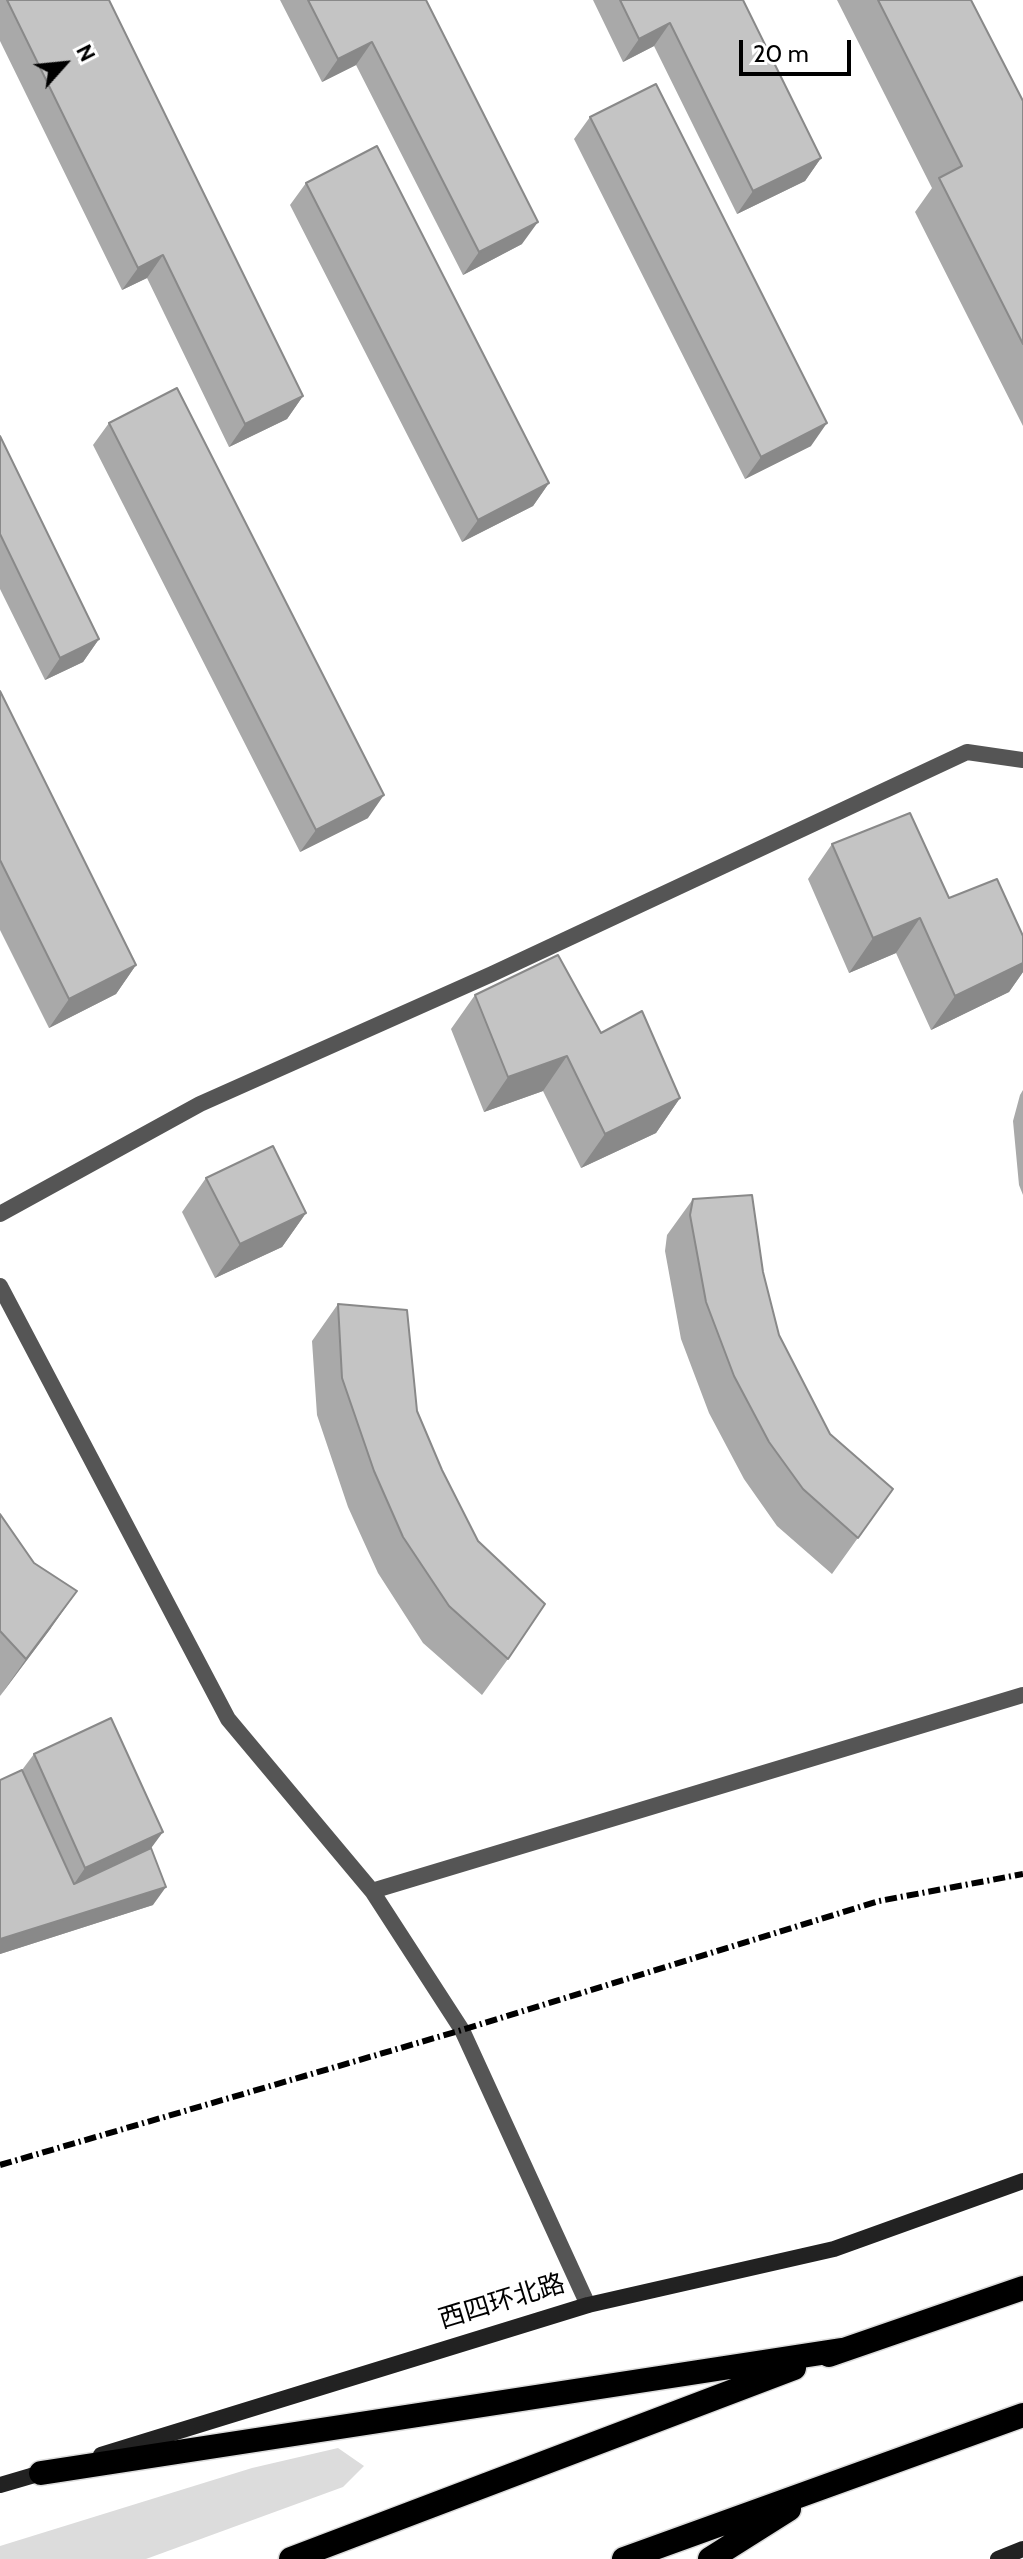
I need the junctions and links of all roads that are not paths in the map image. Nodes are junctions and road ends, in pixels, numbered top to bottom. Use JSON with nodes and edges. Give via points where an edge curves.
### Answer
{"nodes":[{"id":1,"x":1023,"y":760,"type":"edge"},
{"id":2,"x":0,"y":1214,"type":"edge"},
{"id":3,"x":0,"y":1286,"type":"edge"},
{"id":4,"x":1023,"y":1695,"type":"edge"},
{"id":5,"x":372,"y":1891,"type":"junction"},
{"id":6,"x":1023,"y":2181,"type":"edge"},
{"id":7,"x":1023,"y":2288,"type":"edge"},
{"id":8,"x":588,"y":2305,"type":"junction"},
{"id":9,"x":841,"y":2350,"type":"junction"},
{"id":10,"x":1023,"y":2415,"type":"edge"},
{"id":11,"x":41,"y":2473,"type":"junction"},
{"id":12,"x":831,"y":2483,"type":"junction"},
{"id":13,"x":0,"y":2485,"type":"edge"},
{"id":14,"x":1023,"y":2549,"type":"edge"},
{"id":15,"x":291,"y":2559,"type":"edge"},
{"id":16,"x":624,"y":2559,"type":"edge"},
{"id":17,"x":710,"y":2559,"type":"edge"},
{"id":18,"x":998,"y":2559,"type":"edge"}],
"edges":[{"from":1,"to":2,"type":"street","via":[[967,752],[200,1104]]},
{"from":3,"to":5,"type":"street","via":[[228,1719]]},
{"from":4,"to":5,"type":"street"},
{"from":5,"to":8,"type":"street","via":[[462,2030]]},
{"from":6,"to":8,"type":"street","name":"西四环北路","via":[[834,2249]]},
{"from":7,"to":9,"type":"highway"},
{"from":8,"to":11,"type":"street","name":"西四环北路"},
{"from":9,"to":11,"type":"highway"},
{"from":9,"to":15,"type":"highway"},
{"from":10,"to":12,"type":"highway"},
{"from":11,"to":13,"type":"street","name":"西四环北路"},
{"from":12,"to":16,"type":"highway"},
{"from":12,"to":17,"type":"highway"},
{"from":14,"to":18,"type":"street"}]}
